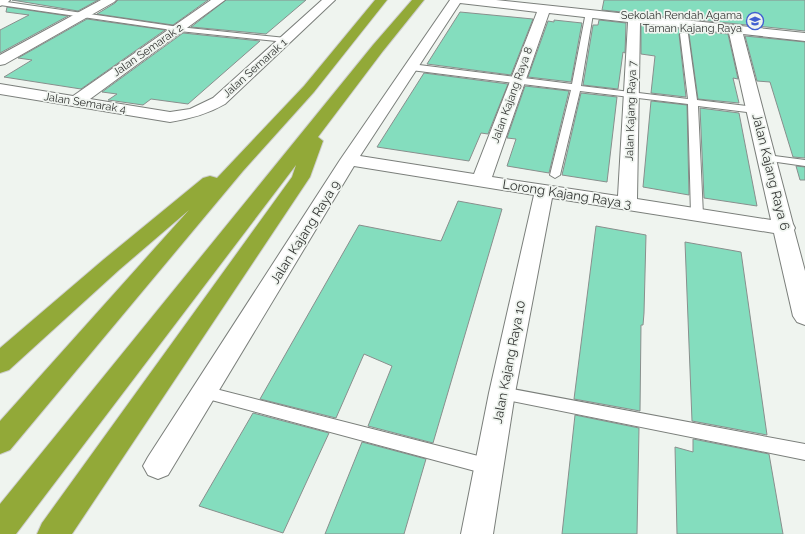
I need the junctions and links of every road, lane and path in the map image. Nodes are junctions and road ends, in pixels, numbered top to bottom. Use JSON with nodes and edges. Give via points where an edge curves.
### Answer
{"nodes":[{"id":1,"x":4,"y":0,"type":"edge"},
{"id":2,"x":110,"y":0,"type":"edge"},
{"id":3,"x":219,"y":0,"type":"edge"},
{"id":4,"x":329,"y":0,"type":"edge"},
{"id":5,"x":418,"y":0,"type":"edge"},
{"id":6,"x":456,"y":0,"type":"edge"},
{"id":7,"x":463,"y":0,"type":"edge"},
{"id":8,"x":590,"y":0,"type":"edge"},
{"id":9,"x":379,"y":1,"type":"edge"},
{"id":10,"x":0,"y":2,"type":"edge"},
{"id":11,"x":544,"y":9,"type":"junction"},
{"id":12,"x":587,"y":13,"type":"junction"},
{"id":13,"x":84,"y":15,"type":"junction"},
{"id":14,"x":634,"y":18,"type":"junction"},
{"id":15,"x":179,"y":28,"type":"junction"},
{"id":16,"x":735,"y":29,"type":"junction"},
{"id":17,"x":684,"y":34,"type":"dead end"},
{"id":18,"x":805,"y":37,"type":"edge"},
{"id":19,"x":286,"y":40,"type":"junction"},
{"id":20,"x":0,"y":61,"type":"edge"},
{"id":21,"x":411,"y":67,"type":"junction"},
{"id":22,"x":517,"y":80,"type":"junction"},
{"id":23,"x":576,"y":87,"type":"junction"},
{"id":24,"x":0,"y":89,"type":"edge"},
{"id":25,"x":631,"y":94,"type":"junction"},
{"id":26,"x":77,"y":101,"type":"junction"},
{"id":27,"x":693,"y":102,"type":"junction"},
{"id":28,"x":755,"y":110,"type":"junction"},
{"id":29,"x":170,"y":117,"type":"joint"},
{"id":30,"x":320,"y":123,"type":"junction"},
{"id":31,"x":267,"y":134,"type":"junction"},
{"id":32,"x":767,"y":158,"type":"junction"},
{"id":33,"x":349,"y":160,"type":"junction"},
{"id":34,"x":805,"y":163,"type":"edge"},
{"id":35,"x":482,"y":181,"type":"junction"},
{"id":36,"x":550,"y":183,"type":"junction"},
{"id":37,"x":626,"y":204,"type":"junction"},
{"id":38,"x":697,"y":215,"type":"junction"},
{"id":39,"x":785,"y":228,"type":"junction"},
{"id":40,"x":805,"y":316,"type":"edge"},
{"id":41,"x":0,"y":363,"type":"edge"},
{"id":42,"x":204,"y":392,"type":"junction"},
{"id":43,"x":502,"y":393,"type":"junction"},
{"id":44,"x":0,"y":441,"type":"edge"},
{"id":45,"x":805,"y":452,"type":"edge"},
{"id":46,"x":158,"y":466,"type":"dead end"},
{"id":47,"x":490,"y":467,"type":"junction"},
{"id":48,"x":0,"y":529,"type":"edge"},
{"id":49,"x":53,"y":534,"type":"edge"},
{"id":50,"x":477,"y":534,"type":"edge"}],
"edges":[{"from":1,"to":10,"type":"street"},
{"from":2,"to":13,"type":"street"},
{"from":3,"to":15,"type":"street","name":"Jalan Semarak 2"},
{"from":4,"to":19,"type":"street","name":"Jalan Semarak 1"},
{"from":5,"to":30,"type":"highway"},
{"from":6,"to":21,"type":"street","name":"Jalan Kajang Raya 9"},
{"from":7,"to":11,"type":"street"},
{"from":8,"to":12,"type":"street"},
{"from":9,"to":31,"type":"highway","via":[[308,89]]},
{"from":10,"to":13,"type":"lane"},
{"from":11,"to":12,"type":"street"},
{"from":11,"to":22,"type":"street","name":"Jalan Kajang Raya 8"},
{"from":12,"to":14,"type":"street"},
{"from":12,"to":23,"type":"lane"},
{"from":13,"to":15,"type":"lane"},
{"from":13,"to":20,"type":"street"},
{"from":14,"to":16,"type":"street"},
{"from":14,"to":25,"type":"street","name":"Jalan Kajang Raya 7"},
{"from":15,"to":19,"type":"lane"},
{"from":15,"to":26,"type":"street","name":"Jalan Semarak 2"},
{"from":16,"to":18,"type":"street"},
{"from":16,"to":28,"type":"street","name":"Jalan Kajang Raya 6"},
{"from":17,"to":27,"type":"lane"},
{"from":19,"to":29,"type":"street","name":"Jalan Semarak 1","via":[[219,101],[187,115]]},
{"from":21,"to":22,"type":"lane"},
{"from":21,"to":33,"type":"street","name":"Jalan Kajang Raya 9"},
{"from":22,"to":23,"type":"lane"},
{"from":22,"to":35,"type":"street","name":"Jalan Kajang Raya 8"},
{"from":23,"to":25,"type":"lane"},
{"from":23,"to":36,"type":"lane"},
{"from":24,"to":26,"type":"street","name":"Jalan Semarak 4"},
{"from":25,"to":27,"type":"lane"},
{"from":25,"to":37,"type":"street","name":"Jalan Kajang Raya 7"},
{"from":26,"to":29,"type":"street","name":"Jalan Semarak 4"},
{"from":27,"to":28,"type":"lane"},
{"from":27,"to":38,"type":"lane"},
{"from":28,"to":32,"type":"street","name":"Jalan Kajang Raya 6"},
{"from":30,"to":48,"type":"highway"},
{"from":30,"to":49,"type":"highway","via":[[301,177]]},
{"from":31,"to":41,"type":"highway"},
{"from":31,"to":44,"type":"highway"},
{"from":32,"to":34,"type":"lane"},
{"from":32,"to":39,"type":"street","name":"Jalan Kajang Raya 6"},
{"from":33,"to":35,"type":"street","name":"Lorong Kajang Raya 3"},
{"from":33,"to":42,"type":"street","name":"Jalan Kajang Raya 9"},
{"from":35,"to":36,"type":"street","name":"Lorong Kajang Raya 3"},
{"from":36,"to":37,"type":"street","name":"Lorong Kajang Raya 3"},
{"from":36,"to":43,"type":"street","name":"Jalan Kajang Raya 10"},
{"from":37,"to":38,"type":"street","name":"Lorong Kajang Raya 3"},
{"from":38,"to":39,"type":"street","name":"Lorong Kajang Raya 3"},
{"from":39,"to":40,"type":"street","name":"Jalan Kajang Raya 6"},
{"from":42,"to":46,"type":"street","name":"Jalan Kajang Raya 9"},
{"from":42,"to":47,"type":"lane"},
{"from":43,"to":45,"type":"lane"},
{"from":43,"to":47,"type":"street","name":"Jalan Kajang Raya 10"},
{"from":47,"to":50,"type":"street","name":"Jalan Kajang Raya 10"}]}
